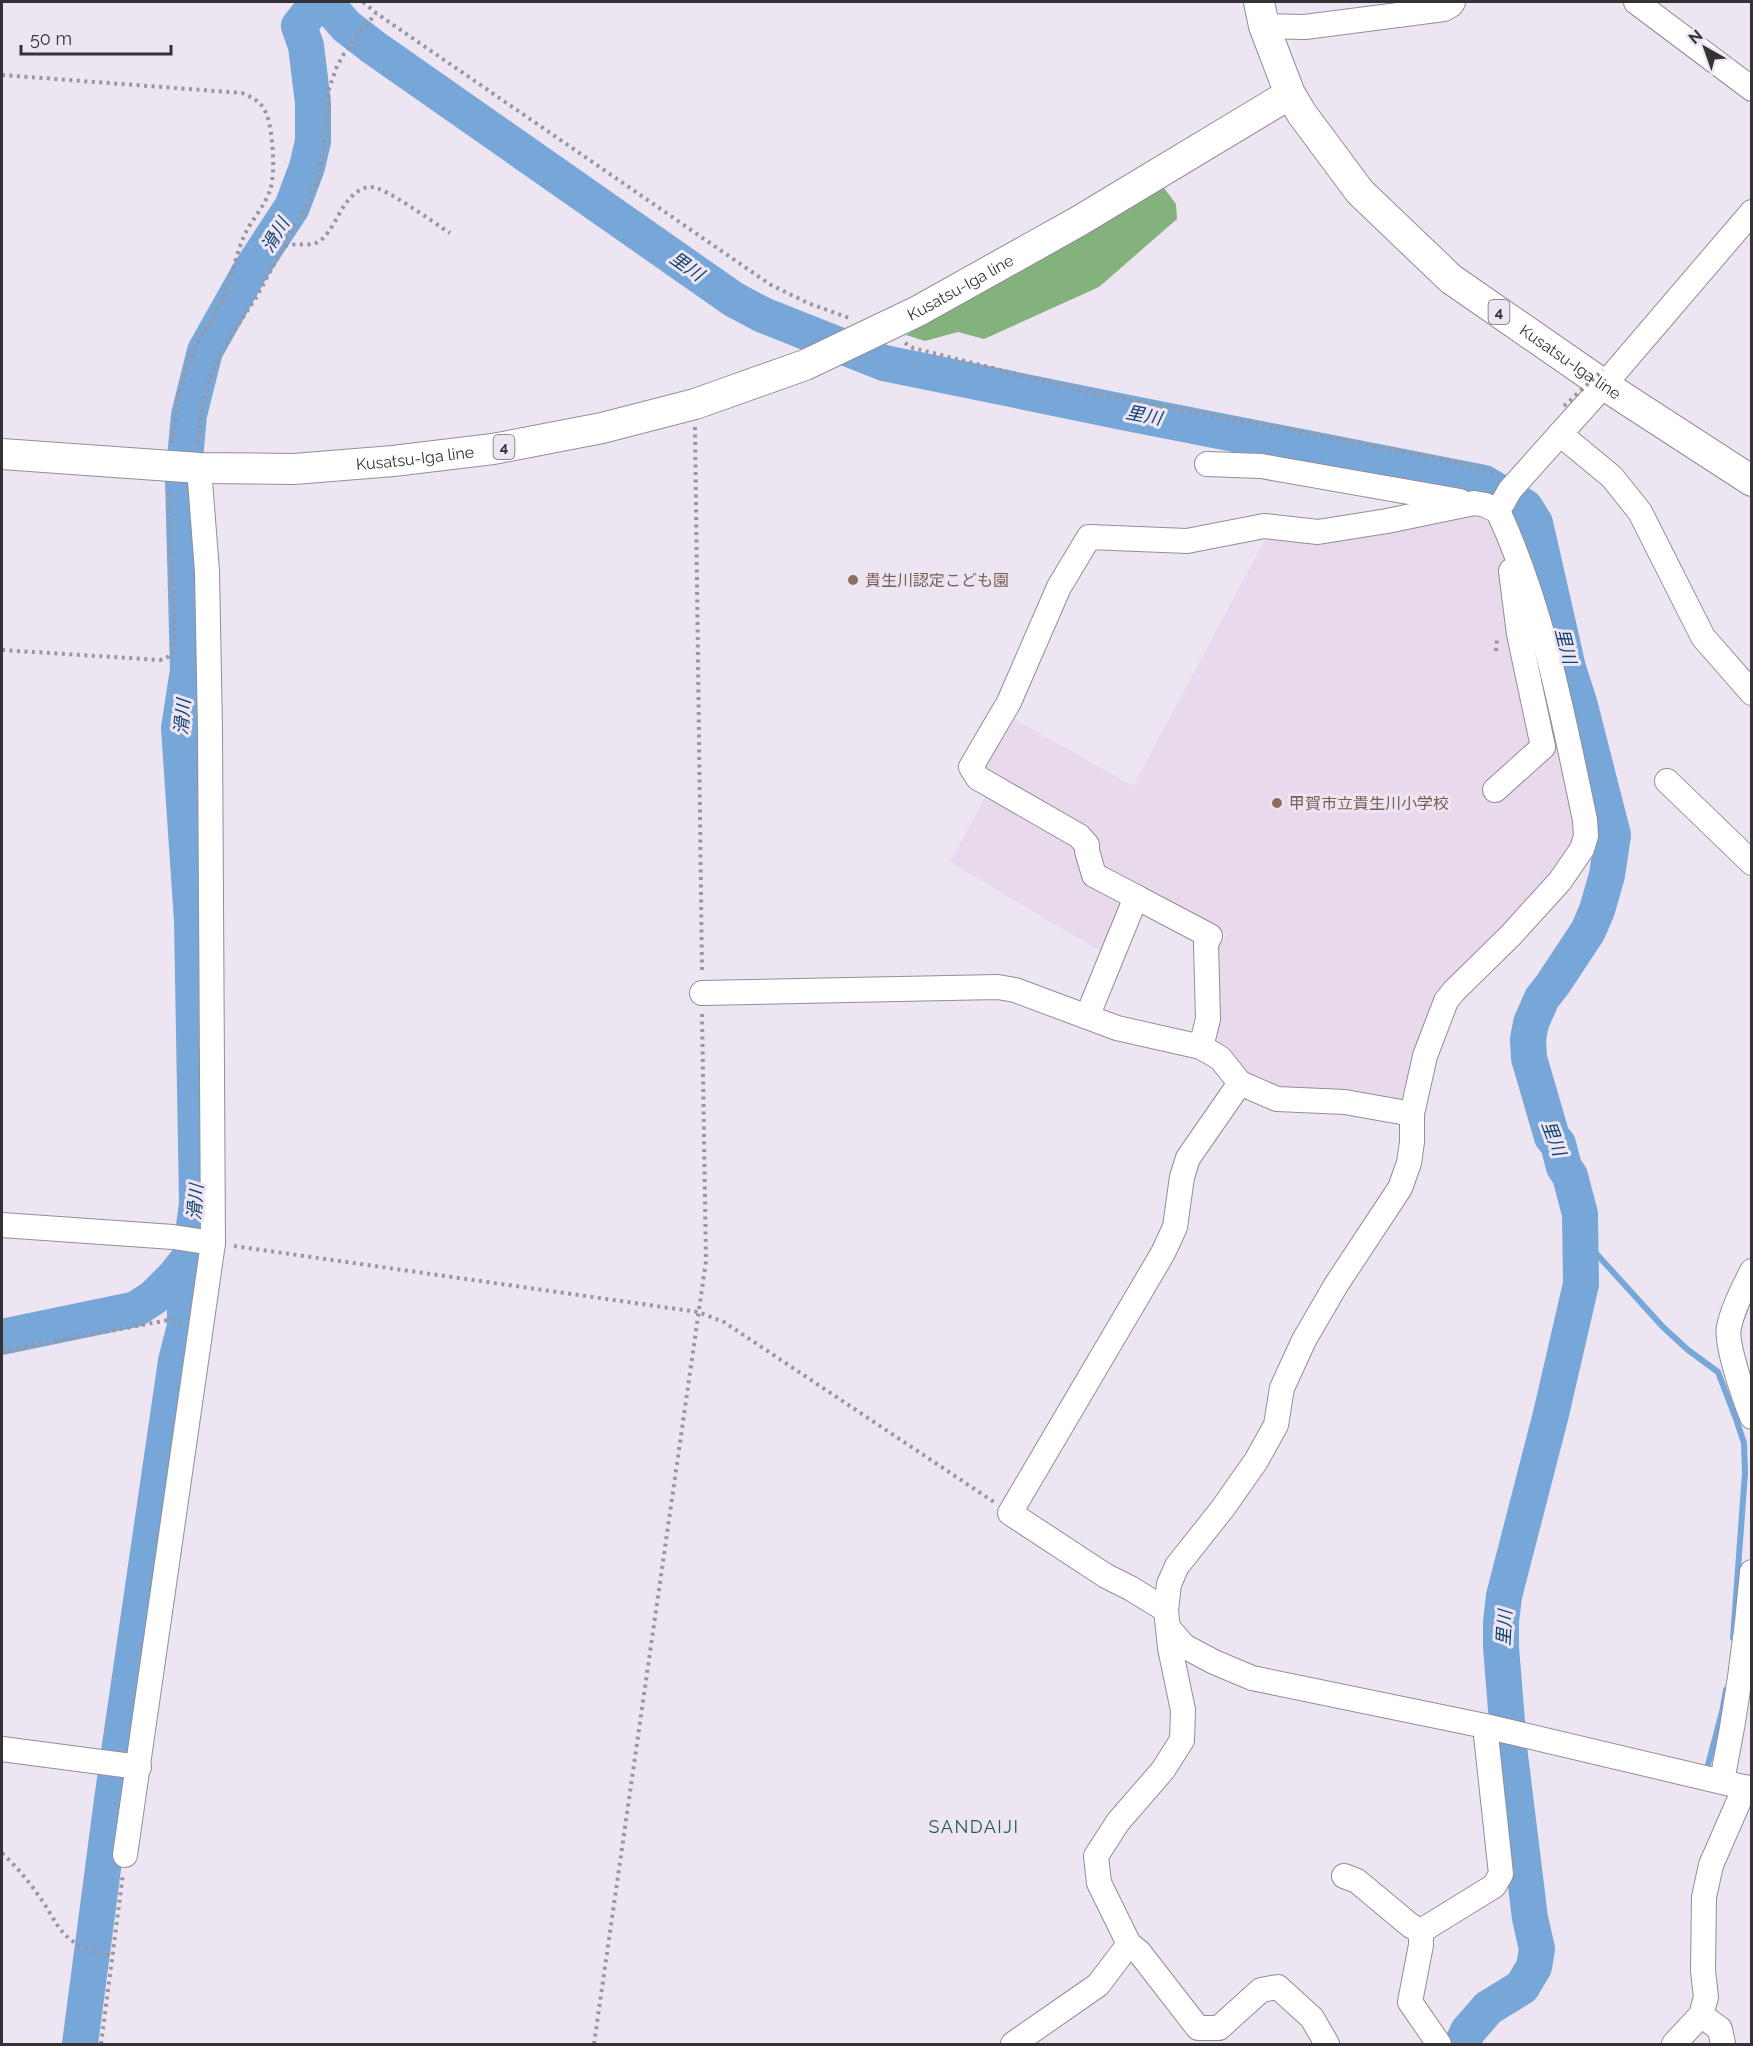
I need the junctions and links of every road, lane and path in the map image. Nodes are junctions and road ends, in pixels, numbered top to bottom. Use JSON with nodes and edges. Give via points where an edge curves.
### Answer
{"nodes":[{"id":1,"x":1453,"y":2,"type":"edge"},
{"id":2,"x":1636,"y":2,"type":"edge"},
{"id":3,"x":376,"y":13,"type":"dead end"},
{"id":4,"x":1262,"y":14,"type":"edge"},
{"id":5,"x":2,"y":75,"type":"edge"},
{"id":6,"x":1752,"y":89,"type":"edge"},
{"id":7,"x":1290,"y":94,"type":"junction"},
{"id":8,"x":1752,"y":212,"type":"edge"},
{"id":9,"x":450,"y":233,"type":"dead end"},
{"id":10,"x":284,"y":246,"type":"junction"},
{"id":11,"x":1604,"y":377,"type":"junction"},
{"id":12,"x":695,"y":404,"type":"junction"},
{"id":13,"x":1564,"y":406,"type":"dead end"},
{"id":14,"x":1560,"y":434,"type":"junction"},
{"id":15,"x":2,"y":454,"type":"edge"},
{"id":16,"x":1207,"y":464,"type":"dead end"},
{"id":17,"x":183,"y":467,"type":"junction"},
{"id":18,"x":1752,"y":481,"type":"edge"},
{"id":19,"x":1503,"y":502,"type":"junction"},
{"id":20,"x":1474,"y":503,"type":"junction"},
{"id":21,"x":1510,"y":536,"type":"junction"},
{"id":22,"x":2,"y":650,"type":"edge"},
{"id":23,"x":1752,"y":693,"type":"edge"},
{"id":24,"x":1667,"y":781,"type":"dead end"},
{"id":25,"x":1495,"y":790,"type":"dead end"},
{"id":26,"x":1752,"y":863,"type":"edge"},
{"id":27,"x":1136,"y":897,"type":"junction"},
{"id":28,"x":702,"y":993,"type":"junction"},
{"id":29,"x":1087,"y":1017,"type":"junction"},
{"id":30,"x":1202,"y":1047,"type":"junction"},
{"id":31,"x":1240,"y":1083,"type":"junction"},
{"id":32,"x":1412,"y":1114,"type":"junction"},
{"id":33,"x":2,"y":1225,"type":"edge"},
{"id":34,"x":206,"y":1242,"type":"junction"},
{"id":35,"x":1752,"y":1271,"type":"edge"},
{"id":36,"x":698,"y":1312,"type":"junction"},
{"id":37,"x":200,"y":1325,"type":"junction"},
{"id":38,"x":2,"y":1352,"type":"edge"},
{"id":39,"x":1752,"y":1417,"type":"edge"},
{"id":40,"x":1011,"y":1513,"type":"junction"},
{"id":41,"x":1752,"y":1572,"type":"edge"},
{"id":42,"x":1168,"y":1620,"type":"junction"},
{"id":43,"x":1750,"y":1626,"type":"edge"},
{"id":44,"x":1488,"y":1727,"type":"junction"},
{"id":45,"x":2,"y":1749,"type":"edge"},
{"id":46,"x":138,"y":1767,"type":"junction"},
{"id":47,"x":1740,"y":1786,"type":"edge"},
{"id":48,"x":2,"y":1853,"type":"edge"},
{"id":49,"x":125,"y":1855,"type":"joint"},
{"id":50,"x":1344,"y":1876,"type":"dead end"},
{"id":51,"x":1421,"y":1931,"type":"junction"},
{"id":52,"x":1129,"y":1944,"type":"junction"},
{"id":53,"x":113,"y":1956,"type":"junction"},
{"id":54,"x":1701,"y":2015,"type":"junction"},
{"id":55,"x":101,"y":2044,"type":"edge"},
{"id":56,"x":594,"y":2044,"type":"edge"},
{"id":57,"x":1013,"y":2044,"type":"edge"},
{"id":58,"x":1327,"y":2044,"type":"edge"},
{"id":59,"x":1439,"y":2044,"type":"edge"},
{"id":60,"x":1674,"y":2044,"type":"edge"},
{"id":61,"x":1723,"y":2044,"type":"edge"}],
"edges":[{"from":1,"to":4,"type":"street","via":[[1444,9],[1317,26]]},
{"from":2,"to":6,"type":"street"},
{"from":3,"to":10,"type":"path","via":[[337,66],[329,89],[324,146],[316,181]]},
{"from":4,"to":7,"type":"main road"},
{"from":5,"to":17,"type":"path","via":[[242,93],[263,107],[272,154],[271,189],[246,231],[225,295],[194,349],[182,381],[176,407]]},
{"from":7,"to":11,"type":"main road","name":"Kusatsu-Iga line","number":"4","via":[[1360,192],[1451,279]]},
{"from":7,"to":12,"type":"main road","name":"Kusatsu-Iga line","number":"4","via":[[1079,221],[918,311],[805,365]]},
{"from":8,"to":11,"type":"street"},
{"from":9,"to":10,"type":"path","via":[[370,186],[348,200],[321,241]]},
{"from":10,"to":17,"type":"path","via":[[212,372],[198,437]]},
{"from":11,"to":13,"type":"path","bridge":true},
{"from":11,"to":14,"type":"street"},
{"from":11,"to":18,"type":"main road","name":"Kusatsu-Iga line","number":"4"},
{"from":12,"to":17,"type":"main road","name":"Kusatsu-Iga line","number":"4","via":[[602,428],[493,449],[294,469]]},
{"from":12,"to":28,"type":"path"},
{"from":14,"to":19,"type":"street"},
{"from":14,"to":23,"type":"street","via":[[1612,477],[1640,512],[1703,637]]},
{"from":15,"to":17,"type":"main road","name":"Kusatsu-Iga line","number":"4"},
{"from":16,"to":20,"type":"street","via":[[1262,466]]},
{"from":17,"to":22,"type":"path","via":[[175,643],[169,658]]},
{"from":17,"to":34,"type":"street","via":[[207,571],[210,719]]},
{"from":19,"to":20,"type":"street"},
{"from":19,"to":21,"type":"street"},
{"from":20,"to":27,"type":"street","via":[[1318,531],[1264,526],[1187,541],[1089,537],[1059,587],[1009,702],[971,767],[978,778],[1079,836],[1087,845],[1094,875]]},
{"from":21,"to":25,"type":"street","via":[[1519,634],[1543,747]]},
{"from":21,"to":32,"type":"street","via":[[1560,706],[1586,836],[1582,849],[1560,880],[1446,1001],[1425,1056]]},
{"from":24,"to":26,"type":"street"},
{"from":27,"to":29,"type":"street"},
{"from":27,"to":30,"type":"street","via":[[1210,936],[1206,944],[1208,1019]]},
{"from":28,"to":29,"type":"street","via":[[998,987]]},
{"from":28,"to":36,"type":"path","via":[[706,1261]]},
{"from":29,"to":30,"type":"street","via":[[1116,1028]]},
{"from":30,"to":31,"type":"street","via":[[1220,1058]]},
{"from":31,"to":32,"type":"street","via":[[1277,1100],[1345,1102]]},
{"from":31,"to":40,"type":"street","via":[[1188,1158],[1175,1227],[1163,1253]]},
{"from":32,"to":42,"type":"street","via":[[1409,1163],[1400,1188],[1304,1340],[1282,1388],[1276,1425],[1256,1461],[1177,1566],[1169,1584]]},
{"from":33,"to":34,"type":"street"},
{"from":34,"to":36,"type":"path"},
{"from":34,"to":37,"type":"street"},
{"from":35,"to":39,"type":"street","via":[[1728,1330],[1739,1383]]},
{"from":36,"to":40,"type":"path","via":[[724,1322]]},
{"from":36,"to":56,"type":"path"},
{"from":37,"to":38,"type":"path","via":[[169,1320]]},
{"from":37,"to":46,"type":"street"},
{"from":40,"to":42,"type":"street","via":[[1130,1588]]},
{"from":41,"to":43,"type":"street"},
{"from":42,"to":44,"type":"street","via":[[1184,1646],[1252,1678]]},
{"from":42,"to":52,"type":"street","via":[[1183,1710],[1182,1740],[1164,1770],[1118,1822],[1096,1856],[1099,1883]]},
{"from":43,"to":47,"type":"street","via":[[1736,1716]]},
{"from":44,"to":47,"type":"street"},
{"from":44,"to":51,"type":"street","via":[[1501,1874],[1494,1886]]},
{"from":45,"to":46,"type":"street"},
{"from":46,"to":49,"type":"street"},
{"from":47,"to":54,"type":"street","via":[[1711,1865],[1704,1897],[1706,1998]]},
{"from":48,"to":53,"type":"path","via":[[29,1882],[66,1935],[81,1947]]},
{"from":49,"to":53,"type":"path"},
{"from":50,"to":51,"type":"street","via":[[1357,1881]]},
{"from":51,"to":59,"type":"street","via":[[1410,2002]]},
{"from":52,"to":57,"type":"street","via":[[1098,1985]]},
{"from":52,"to":58,"type":"street","via":[[1198,2028],[1219,2028],[1261,1990],[1278,1988],[1312,2019]]},
{"from":53,"to":55,"type":"path"},
{"from":54,"to":60,"type":"street"},
{"from":54,"to":61,"type":"street","via":[[1720,2029]]}]}
